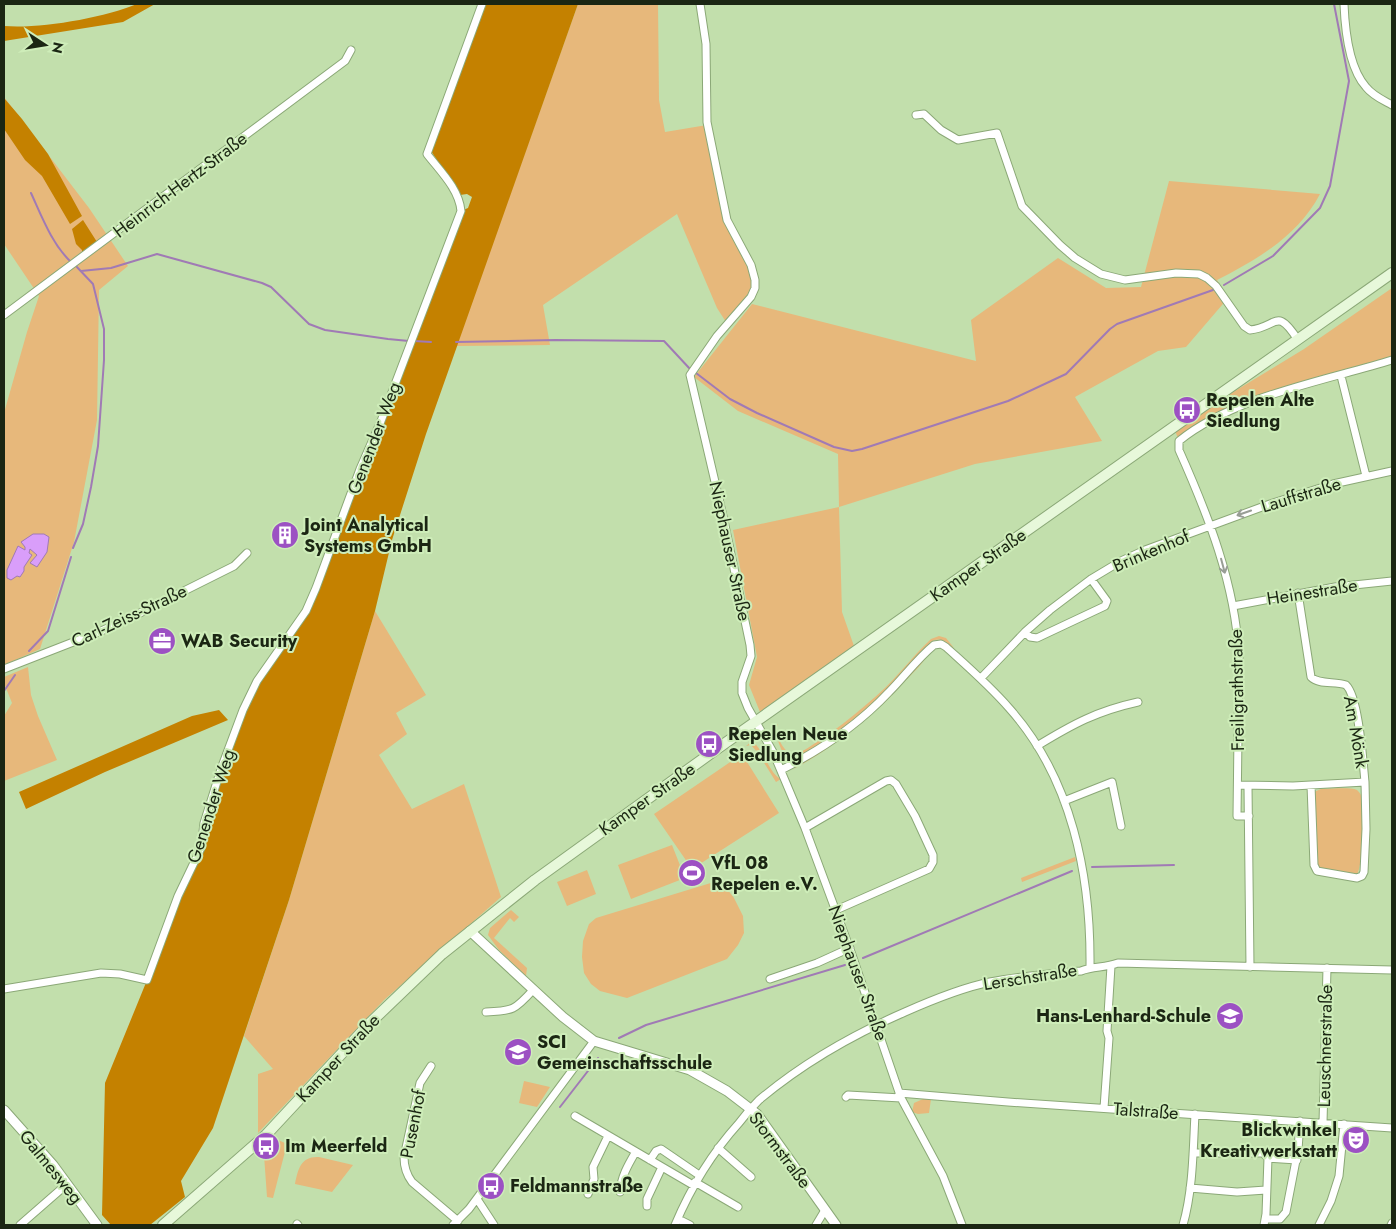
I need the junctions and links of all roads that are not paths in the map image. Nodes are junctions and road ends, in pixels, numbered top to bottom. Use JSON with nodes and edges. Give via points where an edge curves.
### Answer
{"nodes":[{"id":1,"x":482,"y":4,"type":"edge"},
{"id":2,"x":700,"y":4,"type":"edge"},
{"id":3,"x":1344,"y":4,"type":"edge"},
{"id":4,"x":351,"y":50,"type":"dead end"},
{"id":5,"x":1392,"y":105,"type":"edge"},
{"id":6,"x":916,"y":114,"type":"dead end"},
{"id":7,"x":1392,"y":273,"type":"edge"},
{"id":8,"x":4,"y":314,"type":"edge"},
{"id":9,"x":1298,"y":340,"type":"junction"},
{"id":10,"x":1392,"y":360,"type":"edge"},
{"id":11,"x":1341,"y":376,"type":"junction"},
{"id":12,"x":1392,"y":471,"type":"edge"},
{"id":13,"x":1366,"y":476,"type":"junction"},
{"id":14,"x":1212,"y":526,"type":"junction"},
{"id":15,"x":247,"y":553,"type":"dead end"},
{"id":16,"x":1091,"y":579,"type":"junction"},
{"id":17,"x":1392,"y":580,"type":"edge"},
{"id":18,"x":1298,"y":593,"type":"junction"},
{"id":19,"x":1233,"y":606,"type":"junction"},
{"id":20,"x":1025,"y":632,"type":"junction"},
{"id":21,"x":4,"y":669,"type":"edge"},
{"id":22,"x":981,"y":678,"type":"junction"},
{"id":23,"x":1138,"y":702,"type":"dead end"},
{"id":24,"x":756,"y":722,"type":"junction"},
{"id":25,"x":1037,"y":746,"type":"junction"},
{"id":26,"x":781,"y":770,"type":"junction"},
{"id":27,"x":1365,"y":782,"type":"junction"},
{"id":28,"x":1311,"y":785,"type":"junction"},
{"id":29,"x":1238,"y":786,"type":"junction"},
{"id":30,"x":1248,"y":786,"type":"junction"},
{"id":31,"x":1064,"y":801,"type":"junction"},
{"id":32,"x":1249,"y":816,"type":"junction"},
{"id":33,"x":1121,"y":826,"type":"dead end"},
{"id":34,"x":805,"y":828,"type":"junction"},
{"id":35,"x":836,"y":910,"type":"junction"},
{"id":36,"x":470,"y":931,"type":"junction"},
{"id":37,"x":850,"y":948,"type":"junction"},
{"id":38,"x":1111,"y":966,"type":"junction"},
{"id":39,"x":1090,"y":967,"type":"junction"},
{"id":40,"x":1250,"y":967,"type":"junction"},
{"id":41,"x":1327,"y":968,"type":"junction"},
{"id":42,"x":1392,"y":970,"type":"edge"},
{"id":43,"x":770,"y":979,"type":"dead end"},
{"id":44,"x":4,"y":989,"type":"edge"},
{"id":45,"x":533,"y":990,"type":"junction"},
{"id":46,"x":486,"y":1012,"type":"dead end"},
{"id":47,"x":877,"y":1024,"type":"junction"},
{"id":48,"x":594,"y":1040,"type":"junction"},
{"id":49,"x":431,"y":1066,"type":"dead end"},
{"id":50,"x":900,"y":1096,"type":"junction"},
{"id":51,"x":846,"y":1097,"type":"dead end"},
{"id":52,"x":1104,"y":1108,"type":"junction"},
{"id":53,"x":4,"y":1110,"type":"edge"},
{"id":54,"x":750,"y":1110,"type":"junction"},
{"id":55,"x":1195,"y":1114,"type":"junction"},
{"id":56,"x":575,"y":1116,"type":"dead end"},
{"id":57,"x":1300,"y":1121,"type":"junction"},
{"id":58,"x":1323,"y":1123,"type":"junction"},
{"id":59,"x":1344,"y":1124,"type":"junction"},
{"id":60,"x":1392,"y":1128,"type":"edge"},
{"id":61,"x":608,"y":1136,"type":"junction"},
{"id":62,"x":718,"y":1148,"type":"junction"},
{"id":63,"x":635,"y":1153,"type":"junction"},
{"id":64,"x":1193,"y":1153,"type":"junction"},
{"id":65,"x":1268,"y":1158,"type":"junction"},
{"id":66,"x":650,"y":1160,"type":"junction"},
{"id":67,"x":1297,"y":1160,"type":"junction"},
{"id":68,"x":662,"y":1167,"type":"junction"},
{"id":69,"x":699,"y":1175,"type":"junction"},
{"id":70,"x":751,"y":1177,"type":"dead end"},
{"id":71,"x":67,"y":1184,"type":"junction"},
{"id":72,"x":694,"y":1184,"type":"junction"},
{"id":73,"x":1190,"y":1188,"type":"junction"},
{"id":74,"x":1266,"y":1190,"type":"junction"},
{"id":75,"x":620,"y":1192,"type":"dead end"},
{"id":76,"x":588,"y":1194,"type":"dead end"},
{"id":77,"x":477,"y":1199,"type":"junction"},
{"id":78,"x":647,"y":1206,"type":"dead end"},
{"id":79,"x":738,"y":1207,"type":"dead end"},
{"id":80,"x":825,"y":1210,"type":"junction"},
{"id":81,"x":676,"y":1222,"type":"edge"},
{"id":82,"x":1265,"y":1222,"type":"edge"},
{"id":83,"x":456,"y":1223,"type":"edge"},
{"id":84,"x":20,"y":1225,"type":"edge"},
{"id":85,"x":97,"y":1225,"type":"edge"},
{"id":86,"x":164,"y":1225,"type":"edge"},
{"id":87,"x":494,"y":1225,"type":"edge"},
{"id":88,"x":690,"y":1225,"type":"edge"},
{"id":89,"x":816,"y":1225,"type":"edge"},
{"id":90,"x":836,"y":1225,"type":"edge"},
{"id":91,"x":962,"y":1225,"type":"edge"},
{"id":92,"x":1185,"y":1225,"type":"edge"},
{"id":93,"x":1319,"y":1225,"type":"edge"}],
"edges":[{"from":1,"to":44,"type":"street","name":"Genender Weg","via":[[427,154],[455,192],[461,211],[306,611],[257,681],[243,710],[204,823],[201,848],[178,896],[147,980],[101,972]]},
{"from":2,"to":24,"type":"street","name":"Niephauser Straße","via":[[706,44],[707,122],[728,220],[756,280],[751,297],[717,336],[690,375],[750,645],[751,656],[742,682],[742,693]]},
{"from":3,"to":5,"type":"street","via":[[1346,30],[1357,72],[1374,95]]},
{"from":4,"to":8,"type":"street","name":"Heinrich-Hertz-Straße","via":[[345,61]]},
{"from":6,"to":9,"type":"street","via":[[924,114],[958,140],[997,133],[1022,206],[1060,245],[1089,267],[1101,274],[1125,280],[1176,273],[1199,274],[1216,286],[1250,330],[1261,329],[1276,320],[1282,321],[1288,324]]},
{"from":7,"to":9,"type":"main road","name":"Kamper Straße"},
{"from":9,"to":24,"type":"main road","name":"Kamper Straße"},
{"from":10,"to":11,"type":"street"},
{"from":11,"to":13,"type":"street"},
{"from":11,"to":14,"type":"street","name":"Freiligrathstraße","via":[[1232,409],[1179,441],[1179,450]]},
{"from":12,"to":13,"type":"street","name":"Lauffstraße"},
{"from":13,"to":14,"type":"street","name":"Lauffstraße","one_way":true,"via":[[1270,504]]},
{"from":14,"to":16,"type":"street","name":"Brinkenhof","via":[[1145,550]]},
{"from":14,"to":19,"type":"street","name":"Freiligrathstraße","one_way":true},
{"from":15,"to":21,"type":"street","name":"Carl-Zeiss-Straße","via":[[234,566],[132,617]]},
{"from":16,"to":20,"type":"street","name":"Brinkenhof"},
{"from":16,"to":20,"type":"street","name":"Brinkenhof","via":[[1107,601],[1105,606],[1037,638]]},
{"from":17,"to":18,"type":"street","name":"Heinestraße"},
{"from":18,"to":19,"type":"street","name":"Heinestraße"},
{"from":18,"to":27,"type":"street","name":"Am Mönk","via":[[1311,677],[1314,681],[1340,682],[1346,685],[1352,696]]},
{"from":19,"to":29,"type":"street","name":"Freiligrathstraße","via":[[1239,656]]},
{"from":20,"to":22,"type":"street","name":"Brinkenhof"},
{"from":22,"to":25,"type":"street","via":[[1010,708]]},
{"from":22,"to":26,"type":"street","via":[[946,647],[934,645],[847,730]]},
{"from":23,"to":25,"type":"street","via":[[1086,718]]},
{"from":24,"to":26,"type":"street","name":"Niephauser Straße"},
{"from":24,"to":36,"type":"main road","name":"Kamper Straße","via":[[564,858]]},
{"from":25,"to":31,"type":"street"},
{"from":26,"to":34,"type":"street","name":"Niephauser Straße"},
{"from":27,"to":28,"type":"street","name":"Am Mönk"},
{"from":27,"to":28,"type":"street","name":"Am Mönk","via":[[1364,872],[1357,878],[1317,871],[1314,865]]},
{"from":28,"to":30,"type":"street","name":"Am Mönk"},
{"from":29,"to":30,"type":"street","name":"Am Mönk"},
{"from":29,"to":32,"type":"street","name":"Freiligrathstraße","via":[[1237,816]]},
{"from":30,"to":32,"type":"street"},
{"from":31,"to":33,"type":"street","via":[[1112,782]]},
{"from":31,"to":39,"type":"street","via":[[1086,888]]},
{"from":32,"to":40,"type":"street"},
{"from":34,"to":35,"type":"street","name":"Niephauser Straße"},
{"from":34,"to":35,"type":"street","via":[[891,780],[910,808],[933,855],[929,868]]},
{"from":35,"to":37,"type":"street","name":"Niephauser Straße"},
{"from":36,"to":45,"type":"street","name":"Stormstraße"},
{"from":36,"to":86,"type":"main road","name":"Kamper Straße","via":[[371,1022],[252,1148]]},
{"from":37,"to":43,"type":"street"},
{"from":37,"to":47,"type":"street","name":"Niephauser Straße"},
{"from":38,"to":39,"type":"street","name":"Lerschstraße"},
{"from":38,"to":40,"type":"street","name":"Lerschstraße","via":[[1118,963]]},
{"from":38,"to":52,"type":"street"},
{"from":39,"to":47,"type":"street","name":"Lerschstraße","via":[[1081,971],[990,982],[948,994]]},
{"from":40,"to":41,"type":"street","name":"Lerschstraße"},
{"from":41,"to":42,"type":"street","name":"Lerschstraße"},
{"from":41,"to":58,"type":"street","name":"Leuschnerstraße"},
{"from":45,"to":46,"type":"street","via":[[511,1010]]},
{"from":45,"to":48,"type":"street","name":"Stormstraße"},
{"from":47,"to":50,"type":"street","name":"Niephauser Straße"},
{"from":47,"to":54,"type":"street","name":"Lerschstraße","via":[[818,1057]]},
{"from":48,"to":54,"type":"street","name":"Stormstraße","via":[[690,1070],[727,1091]]},
{"from":48,"to":77,"type":"street"},
{"from":49,"to":83,"type":"street","name":"Pusenhof","via":[[420,1083],[404,1163],[406,1175],[412,1182]]},
{"from":50,"to":51,"type":"street"},
{"from":50,"to":52,"type":"street","name":"Talstraße"},
{"from":50,"to":91,"type":"street","name":"Niephauser Straße","via":[[943,1176]]},
{"from":52,"to":55,"type":"street","name":"Talstraße"},
{"from":53,"to":71,"type":"street","name":"Galmesweg"},
{"from":54,"to":62,"type":"street","name":"Lerschstraße"},
{"from":54,"to":80,"type":"street","name":"Stormstraße","via":[[757,1114]]},
{"from":55,"to":57,"type":"street","name":"Talstraße"},
{"from":55,"to":64,"type":"street"},
{"from":56,"to":61,"type":"street"},
{"from":57,"to":58,"type":"street","name":"Talstraße"},
{"from":57,"to":67,"type":"street"},
{"from":58,"to":59,"type":"street","name":"Talstraße"},
{"from":59,"to":60,"type":"street","name":"Talstraße"},
{"from":59,"to":93,"type":"street","name":"Leuschnerstraße","via":[[1339,1176]]},
{"from":61,"to":63,"type":"street"},
{"from":61,"to":76,"type":"street","via":[[593,1167],[594,1178]]},
{"from":62,"to":69,"type":"street","name":"Lerschstraße"},
{"from":62,"to":70,"type":"street"},
{"from":63,"to":66,"type":"street"},
{"from":63,"to":75,"type":"street","via":[[620,1183]]},
{"from":64,"to":65,"type":"street","via":[[1263,1153]]},
{"from":64,"to":73,"type":"street"},
{"from":65,"to":67,"type":"street"},
{"from":65,"to":74,"type":"street"},
{"from":66,"to":68,"type":"street"},
{"from":66,"to":69,"type":"street","via":[[661,1149]]},
{"from":67,"to":82,"type":"street","via":[[1286,1212],[1280,1219]]},
{"from":68,"to":72,"type":"street"},
{"from":68,"to":78,"type":"street","via":[[647,1199]]},
{"from":69,"to":72,"type":"street","name":"Lerschstraße"},
{"from":71,"to":84,"type":"street"},
{"from":71,"to":85,"type":"street","name":"Galmesweg"},
{"from":72,"to":79,"type":"street"},
{"from":72,"to":81,"type":"street","name":"Lerschstraße"},
{"from":73,"to":74,"type":"street","via":[[1237,1192]]},
{"from":73,"to":92,"type":"street"},
{"from":74,"to":82,"type":"street"},
{"from":77,"to":83,"type":"street"},
{"from":77,"to":87,"type":"street"},
{"from":80,"to":89,"type":"street"},
{"from":80,"to":90,"type":"street","name":"Stormstraße"},
{"from":81,"to":88,"type":"street"}]}
